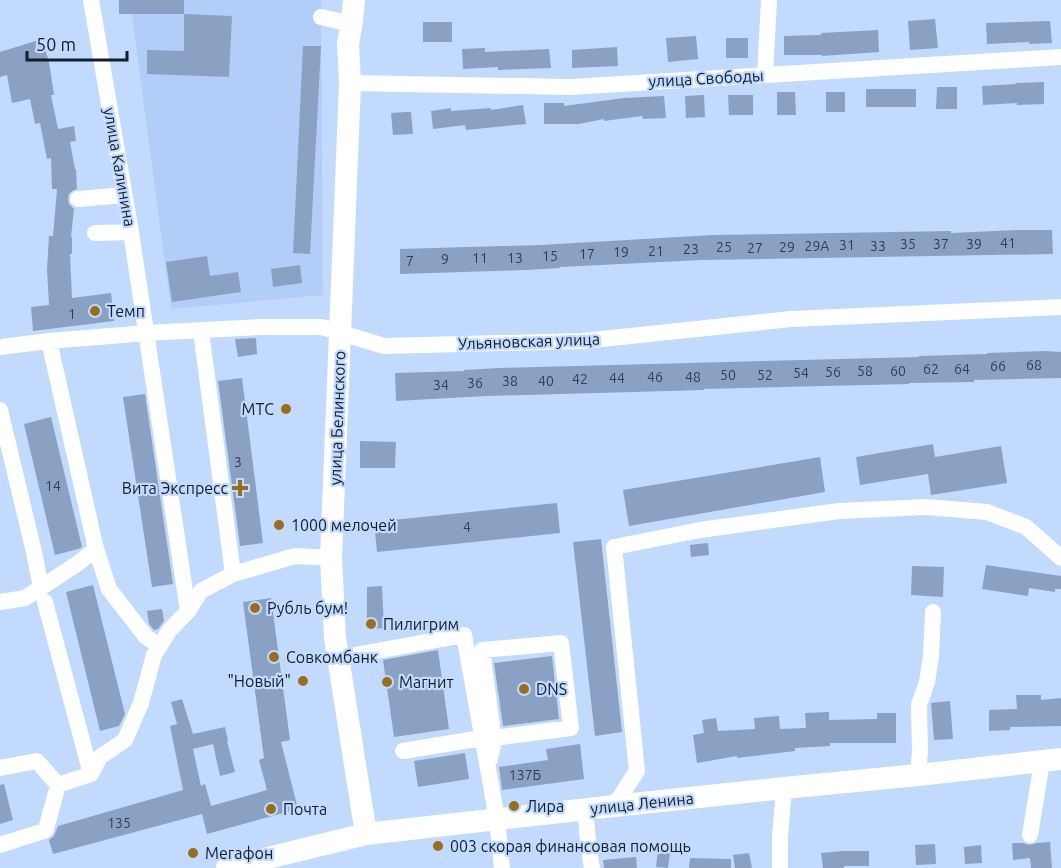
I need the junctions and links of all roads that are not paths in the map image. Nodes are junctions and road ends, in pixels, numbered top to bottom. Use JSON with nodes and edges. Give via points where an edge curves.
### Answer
{"nodes":[{"id":1,"x":91,"y":0,"type":"edge"},
{"id":2,"x":769,"y":0,"type":"edge"},
{"id":3,"x":353,"y":11,"type":"edge"},
{"id":4,"x":321,"y":17,"type":"dead end"},
{"id":5,"x":1061,"y":57,"type":"edge"},
{"id":6,"x":765,"y":75,"type":"junction"},
{"id":7,"x":350,"y":83,"type":"junction"},
{"id":8,"x":125,"y":195,"type":"junction"},
{"id":9,"x":78,"y":199,"type":"dead end"},
{"id":10,"x":131,"y":232,"type":"junction"},
{"id":11,"x":95,"y":233,"type":"dead end"},
{"id":12,"x":1061,"y":307,"type":"edge"},
{"id":13,"x":201,"y":331,"type":"junction"},
{"id":14,"x":340,"y":331,"type":"junction"},
{"id":15,"x":147,"y":333,"type":"junction"},
{"id":16,"x":50,"y":341,"type":"junction"},
{"id":17,"x":0,"y":347,"type":"edge"},
{"id":18,"x":0,"y":410,"type":"edge"},
{"id":19,"x":96,"y":549,"type":"junction"},
{"id":20,"x":331,"y":558,"type":"junction"},
{"id":21,"x":1061,"y":558,"type":"edge"},
{"id":22,"x":233,"y":574,"type":"junction"},
{"id":23,"x":43,"y":595,"type":"junction"},
{"id":24,"x":0,"y":602,"type":"edge"},
{"id":25,"x":188,"y":611,"type":"junction"},
{"id":26,"x":933,"y":612,"type":"dead end"},
{"id":27,"x":160,"y":646,"type":"junction"},
{"id":28,"x":338,"y":658,"type":"junction"},
{"id":29,"x":488,"y":738,"type":"junction"},
{"id":30,"x":403,"y":751,"type":"dead end"},
{"id":31,"x":1051,"y":760,"type":"edge"},
{"id":32,"x":0,"y":768,"type":"edge"},
{"id":33,"x":91,"y":774,"type":"junction"},
{"id":34,"x":918,"y":775,"type":"junction"},
{"id":35,"x":58,"y":785,"type":"junction"},
{"id":36,"x":784,"y":788,"type":"junction"},
{"id":37,"x":614,"y":806,"type":"junction"},
{"id":38,"x":585,"y":809,"type":"junction"},
{"id":39,"x":497,"y":819,"type":"junction"},
{"id":40,"x":366,"y":834,"type":"junction"},
{"id":41,"x":1030,"y":835,"type":"dead end"},
{"id":42,"x":0,"y":844,"type":"edge"},
{"id":43,"x":227,"y":868,"type":"edge"},
{"id":44,"x":502,"y":868,"type":"edge"},
{"id":45,"x":592,"y":868,"type":"edge"},
{"id":46,"x":780,"y":868,"type":"edge"}],
"edges":[{"from":1,"to":8,"type":"street","name":"улица Калинина"},
{"from":2,"to":6,"type":"street"},
{"from":3,"to":4,"type":"street","via":[[338,21]]},
{"from":3,"to":7,"type":"main road","name":"улица Белинского","via":[[348,44]]},
{"from":5,"to":6,"type":"street","name":"улица Свободы"},
{"from":6,"to":7,"type":"street","name":"улица Свободы","via":[[571,87]]},
{"from":7,"to":14,"type":"main road","name":"улица Белинского"},
{"from":8,"to":9,"type":"street"},
{"from":8,"to":10,"type":"street","name":"улица Калинина"},
{"from":10,"to":11,"type":"street"},
{"from":10,"to":15,"type":"street","name":"улица Калинина"},
{"from":12,"to":14,"type":"street","name":"Ульяновская улица","via":[[791,320],[583,341],[384,346]]},
{"from":13,"to":14,"type":"street","name":"Ульяновская улица","via":[[260,327],[322,327]]},
{"from":13,"to":15,"type":"street","name":"Ульяновская улица"},
{"from":13,"to":22,"type":"street"},
{"from":14,"to":20,"type":"main road","name":"улица Белинского"},
{"from":15,"to":16,"type":"street","name":"Ульяновская улица"},
{"from":15,"to":25,"type":"street","name":"улица Калинина"},
{"from":16,"to":17,"type":"street","name":"Ульяновская улица"},
{"from":16,"to":19,"type":"street"},
{"from":18,"to":23,"type":"street"},
{"from":19,"to":23,"type":"street"},
{"from":19,"to":27,"type":"street","via":[[109,589],[146,637]]},
{"from":20,"to":22,"type":"street","via":[[296,556]]},
{"from":20,"to":28,"type":"main road","name":"улица Белинского"},
{"from":21,"to":37,"type":"street","via":[[1026,527],[987,512],[926,507],[839,511],[700,530],[614,547],[637,771]]},
{"from":22,"to":25,"type":"street","via":[[201,591]]},
{"from":23,"to":24,"type":"street"},
{"from":23,"to":33,"type":"street"},
{"from":25,"to":27,"type":"street"},
{"from":26,"to":34,"type":"street","via":[[931,656],[919,705]]},
{"from":27,"to":33,"type":"street","via":[[125,740],[100,757]]},
{"from":28,"to":29,"type":"street","via":[[464,634]]},
{"from":28,"to":40,"type":"main road","name":"улица Белинского"},
{"from":29,"to":29,"type":"street","via":[[482,650],[561,643],[571,728]]},
{"from":29,"to":30,"type":"street"},
{"from":29,"to":39,"type":"street","via":[[487,768]]},
{"from":31,"to":34,"type":"main road","name":"улица Ленина"},
{"from":31,"to":41,"type":"street"},
{"from":32,"to":35,"type":"street","via":[[37,761]]},
{"from":33,"to":35,"type":"street"},
{"from":34,"to":36,"type":"main road","name":"улица Ленина"},
{"from":35,"to":42,"type":"street","via":[[46,829]]},
{"from":36,"to":37,"type":"main road","name":"улица Ленина"},
{"from":36,"to":46,"type":"street"},
{"from":37,"to":38,"type":"main road","name":"улица Ленина"},
{"from":38,"to":39,"type":"main road","name":"улица Ленина"},
{"from":38,"to":45,"type":"street"},
{"from":39,"to":40,"type":"main road","name":"улица Ленина"},
{"from":39,"to":44,"type":"street"},
{"from":40,"to":43,"type":"main road","name":"улица Ленина"}]}
